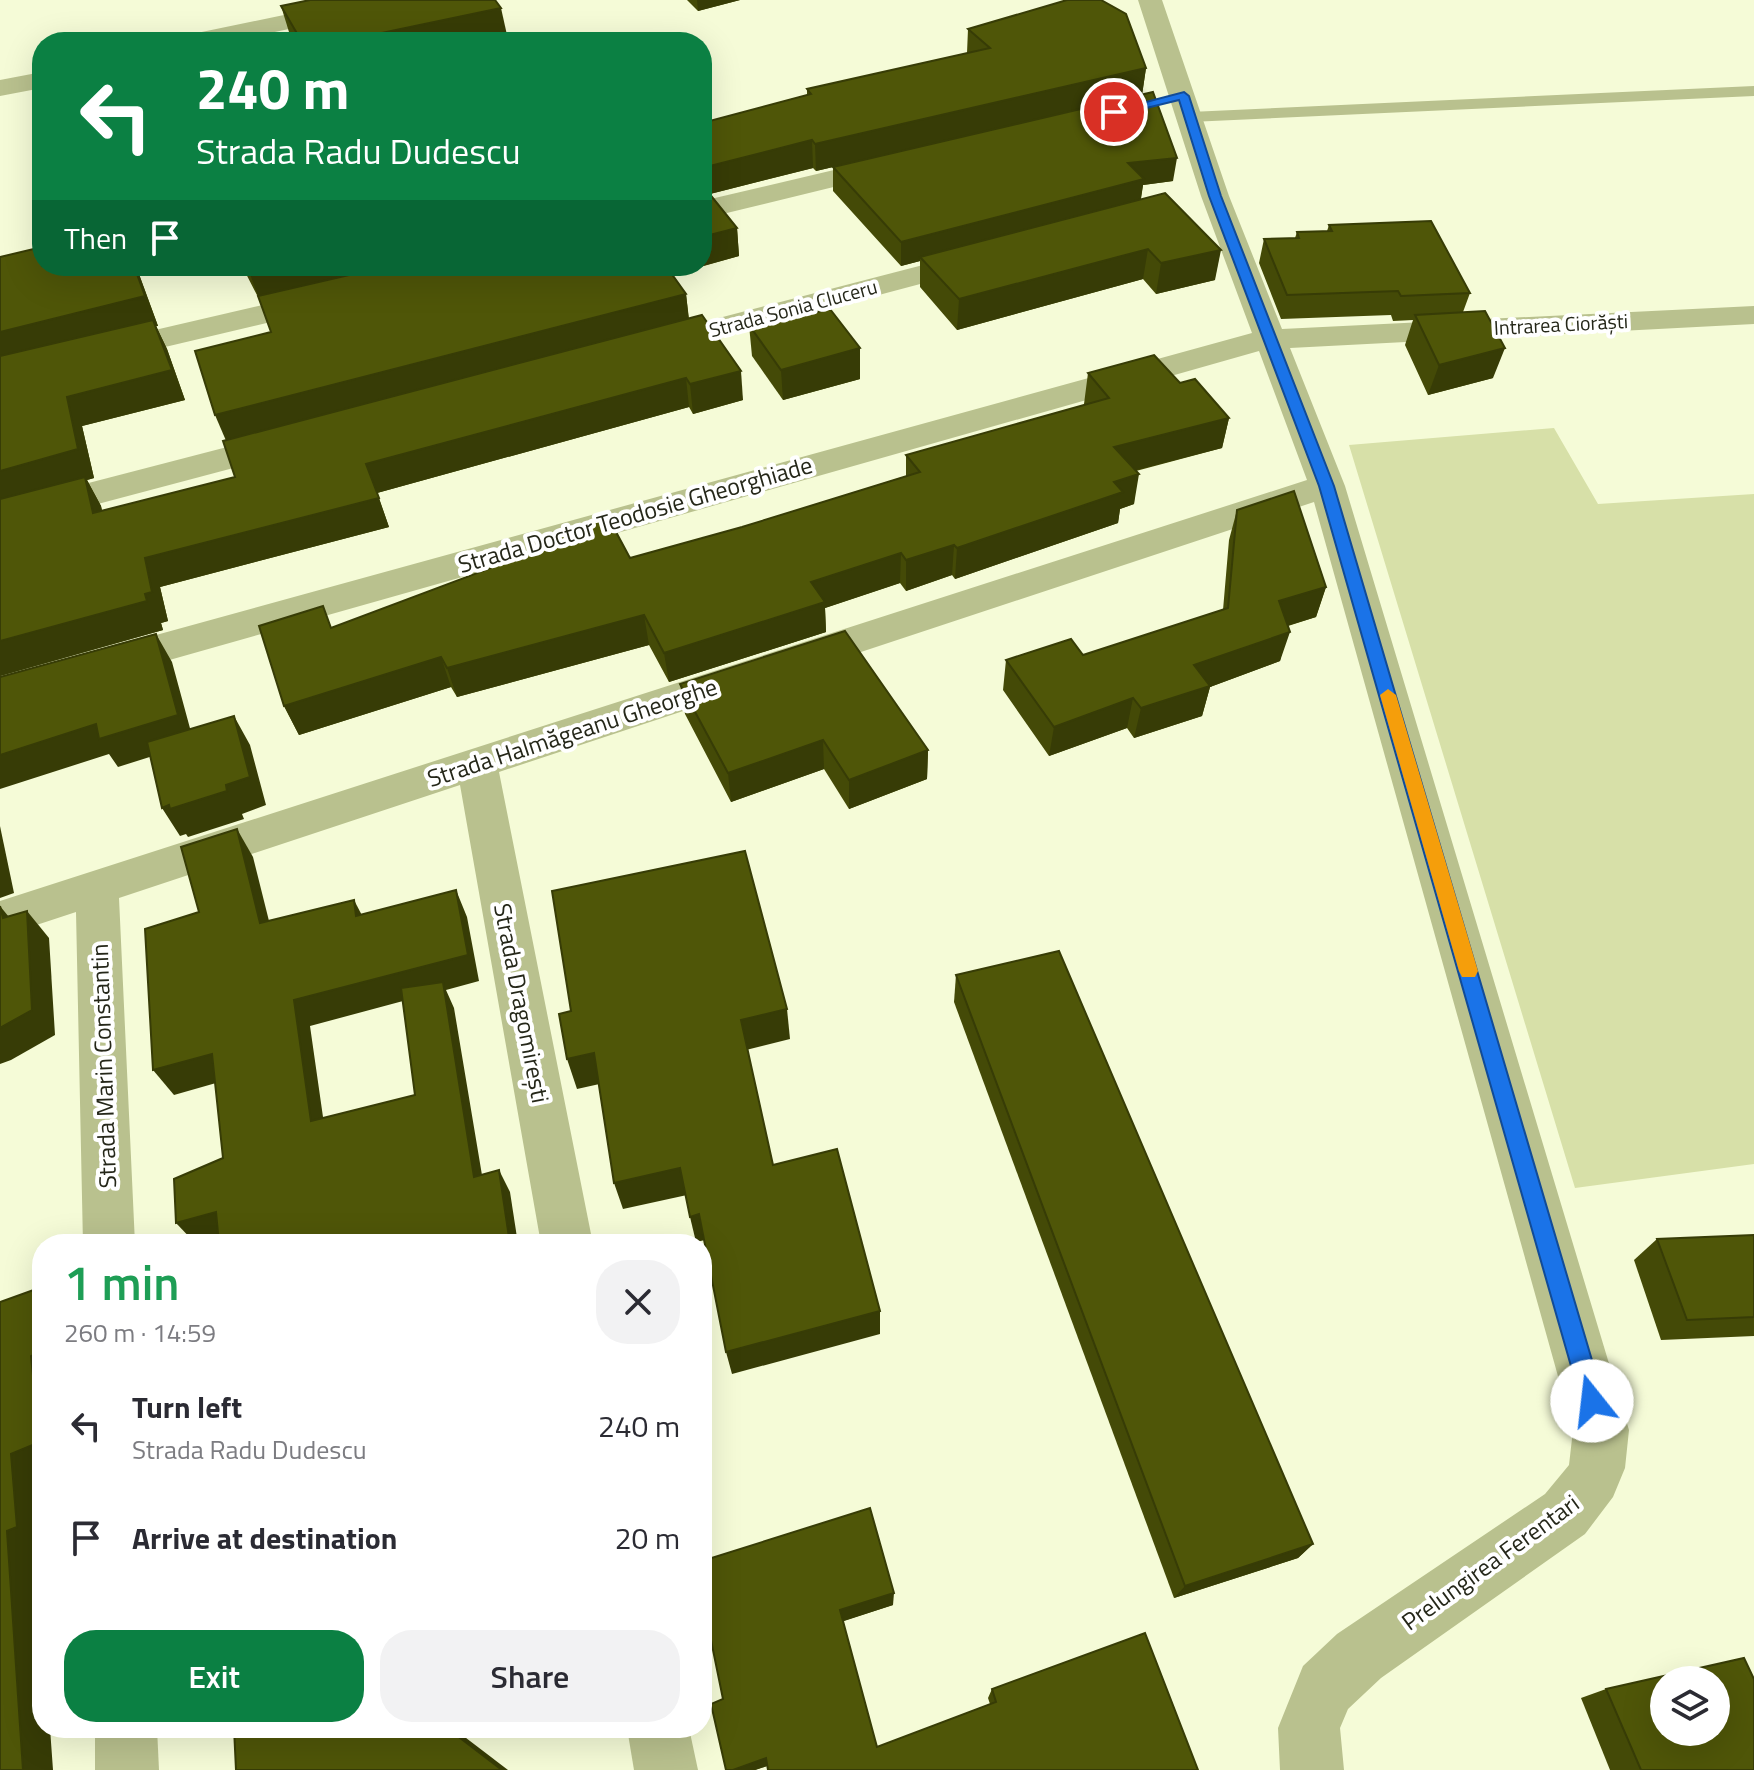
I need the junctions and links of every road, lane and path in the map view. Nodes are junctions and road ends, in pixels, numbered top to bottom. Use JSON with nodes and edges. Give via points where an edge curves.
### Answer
{"nodes":[{"id":1,"x":391,"y":0,"type":"edge"},
{"id":2,"x":1150,"y":0,"type":"edge"},
{"id":3,"x":239,"y":32,"type":"edge"},
{"id":4,"x":32,"y":82,"type":"edge"},
{"id":5,"x":0,"y":88,"type":"edge"},
{"id":6,"x":1754,"y":91,"type":"edge"},
{"id":7,"x":1177,"y":105,"type":"junction"},
{"id":8,"x":915,"y":159,"type":"edge"},
{"id":9,"x":712,"y":208,"type":"edge"},
{"id":10,"x":1001,"y":253,"type":"edge"},
{"id":11,"x":357,"y":292,"type":"edge"},
{"id":12,"x":1754,"y":315,"type":"edge"},
{"id":13,"x":1271,"y":339,"type":"junction"},
{"id":14,"x":616,"y":355,"type":"edge"},
{"id":15,"x":0,"y":376,"type":"edge"},
{"id":16,"x":308,"y":436,"type":"edge"},
{"id":17,"x":1327,"y":486,"type":"junction"},
{"id":18,"x":0,"y":518,"type":"edge"},
{"id":19,"x":0,"y":693,"type":"edge"},
{"id":20,"x":477,"y":763,"type":"junction"},
{"id":21,"x":97,"y":888,"type":"junction"},
{"id":22,"x":0,"y":919,"type":"edge"},
{"id":23,"x":109,"y":1234,"type":"edge"},
{"id":24,"x":565,"y":1234,"type":"edge"},
{"id":25,"x":126,"y":1738,"type":"edge"},
{"id":26,"x":660,"y":1738,"type":"edge"},
{"id":27,"x":127,"y":1770,"type":"edge"},
{"id":28,"x":666,"y":1770,"type":"edge"},
{"id":29,"x":1312,"y":1770,"type":"edge"}],
"edges":[{"from":1,"to":3,"type":"street"},
{"from":2,"to":7,"type":"street","name":"Prelungirea Ferentari"},
{"from":4,"to":5,"type":"street"},
{"from":6,"to":7,"type":"lane"},
{"from":7,"to":13,"type":"street","name":"Prelungirea Ferentari","via":[[1200,200]]},
{"from":8,"to":9,"type":"street"},
{"from":10,"to":14,"type":"street","name":"Strada Sonia Cluceru"},
{"from":11,"to":15,"type":"street"},
{"from":12,"to":13,"type":"street","name":"Intrarea Ciorăști"},
{"from":13,"to":17,"type":"street","name":"Prelungirea Ferentari"},
{"from":13,"to":19,"type":"street","name":"Strada Doctor Teodosie Gheorghiade"},
{"from":16,"to":18,"type":"street"},
{"from":17,"to":20,"type":"street","name":"Strada Halmăgeanu Gheorghe"},
{"from":17,"to":29,"type":"street","name":"Prelungirea Ferentari","via":[[1601,1430],[1600,1458],[1589,1488],[1565,1514],[1359,1656],[1325,1688],[1309,1728]]},
{"from":20,"to":21,"type":"street","name":"Strada Halmăgeanu Gheorghe"},
{"from":20,"to":24,"type":"street","name":"Strada Dragomirești"},
{"from":21,"to":22,"type":"street","name":"Strada Halmăgeanu Gheorghe"},
{"from":21,"to":23,"type":"street","name":"Strada Marin Constantin"},
{"from":25,"to":27,"type":"street"},
{"from":26,"to":28,"type":"street"}]}
